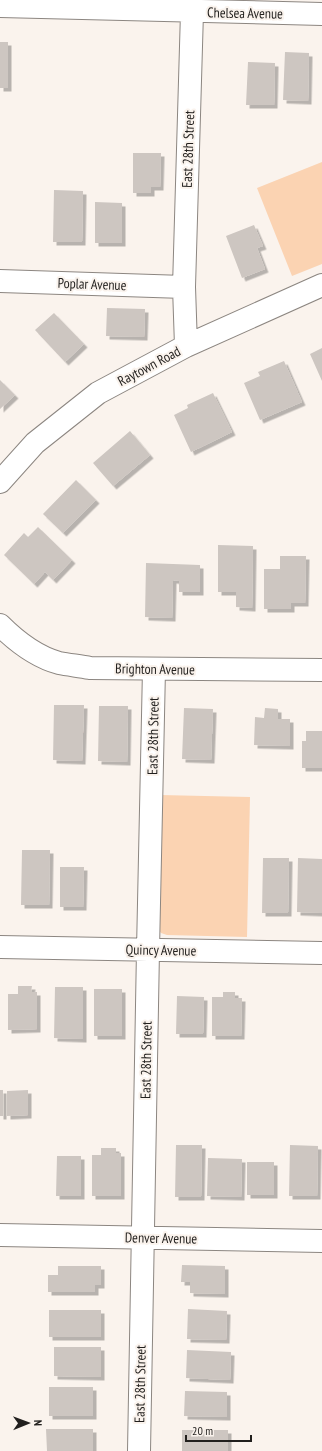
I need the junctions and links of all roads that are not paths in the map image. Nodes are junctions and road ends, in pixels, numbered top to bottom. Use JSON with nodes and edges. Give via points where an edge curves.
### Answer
{"nodes":[{"id":1,"x":0,"y":6,"type":"edge"},
{"id":2,"x":192,"y":12,"type":"junction"},
{"id":3,"x":322,"y":14,"type":"edge"},
{"id":4,"x":0,"y":281,"type":"edge"},
{"id":5,"x":322,"y":285,"type":"edge"},
{"id":6,"x":184,"y":287,"type":"junction"},
{"id":7,"x":186,"y":346,"type":"junction"},
{"id":8,"x":0,"y":482,"type":"edge"},
{"id":9,"x":0,"y":625,"type":"edge"},
{"id":10,"x":154,"y":669,"type":"junction"},
{"id":11,"x":322,"y":670,"type":"edge"},
{"id":12,"x":0,"y":947,"type":"edge"},
{"id":13,"x":148,"y":950,"type":"junction"},
{"id":14,"x":322,"y":953,"type":"edge"},
{"id":15,"x":0,"y":1235,"type":"edge"},
{"id":16,"x":143,"y":1237,"type":"junction"},
{"id":17,"x":322,"y":1241,"type":"edge"},
{"id":18,"x":139,"y":1451,"type":"edge"}],
"edges":[{"from":1,"to":2,"type":"street","name":"Chelsea Avenue"},
{"from":2,"to":3,"type":"street","name":"Chelsea Avenue"},
{"from":2,"to":6,"type":"street","name":"East 28th Street"},
{"from":4,"to":6,"type":"street","name":"Poplar Avenue"},
{"from":5,"to":7,"type":"street","name":"Raytown Road"},
{"from":6,"to":7,"type":"street","name":"East 28th Street"},
{"from":7,"to":8,"type":"street","name":"Raytown Road","via":[[98,394],[35,443]]},
{"from":9,"to":10,"type":"street","name":"Brighton Avenue","via":[[38,654],[59,663],[90,668]]},
{"from":10,"to":11,"type":"street","name":"Brighton Avenue"},
{"from":10,"to":13,"type":"street","name":"East 28th Street"},
{"from":12,"to":13,"type":"street","name":"Quincy Avenue"},
{"from":13,"to":14,"type":"street","name":"Quincy Avenue"},
{"from":13,"to":16,"type":"street","name":"East 28th Street"},
{"from":15,"to":16,"type":"street","name":"Denver Avenue"},
{"from":16,"to":17,"type":"street","name":"Denver Avenue"},
{"from":16,"to":18,"type":"street","name":"East 28th Street"}]}
